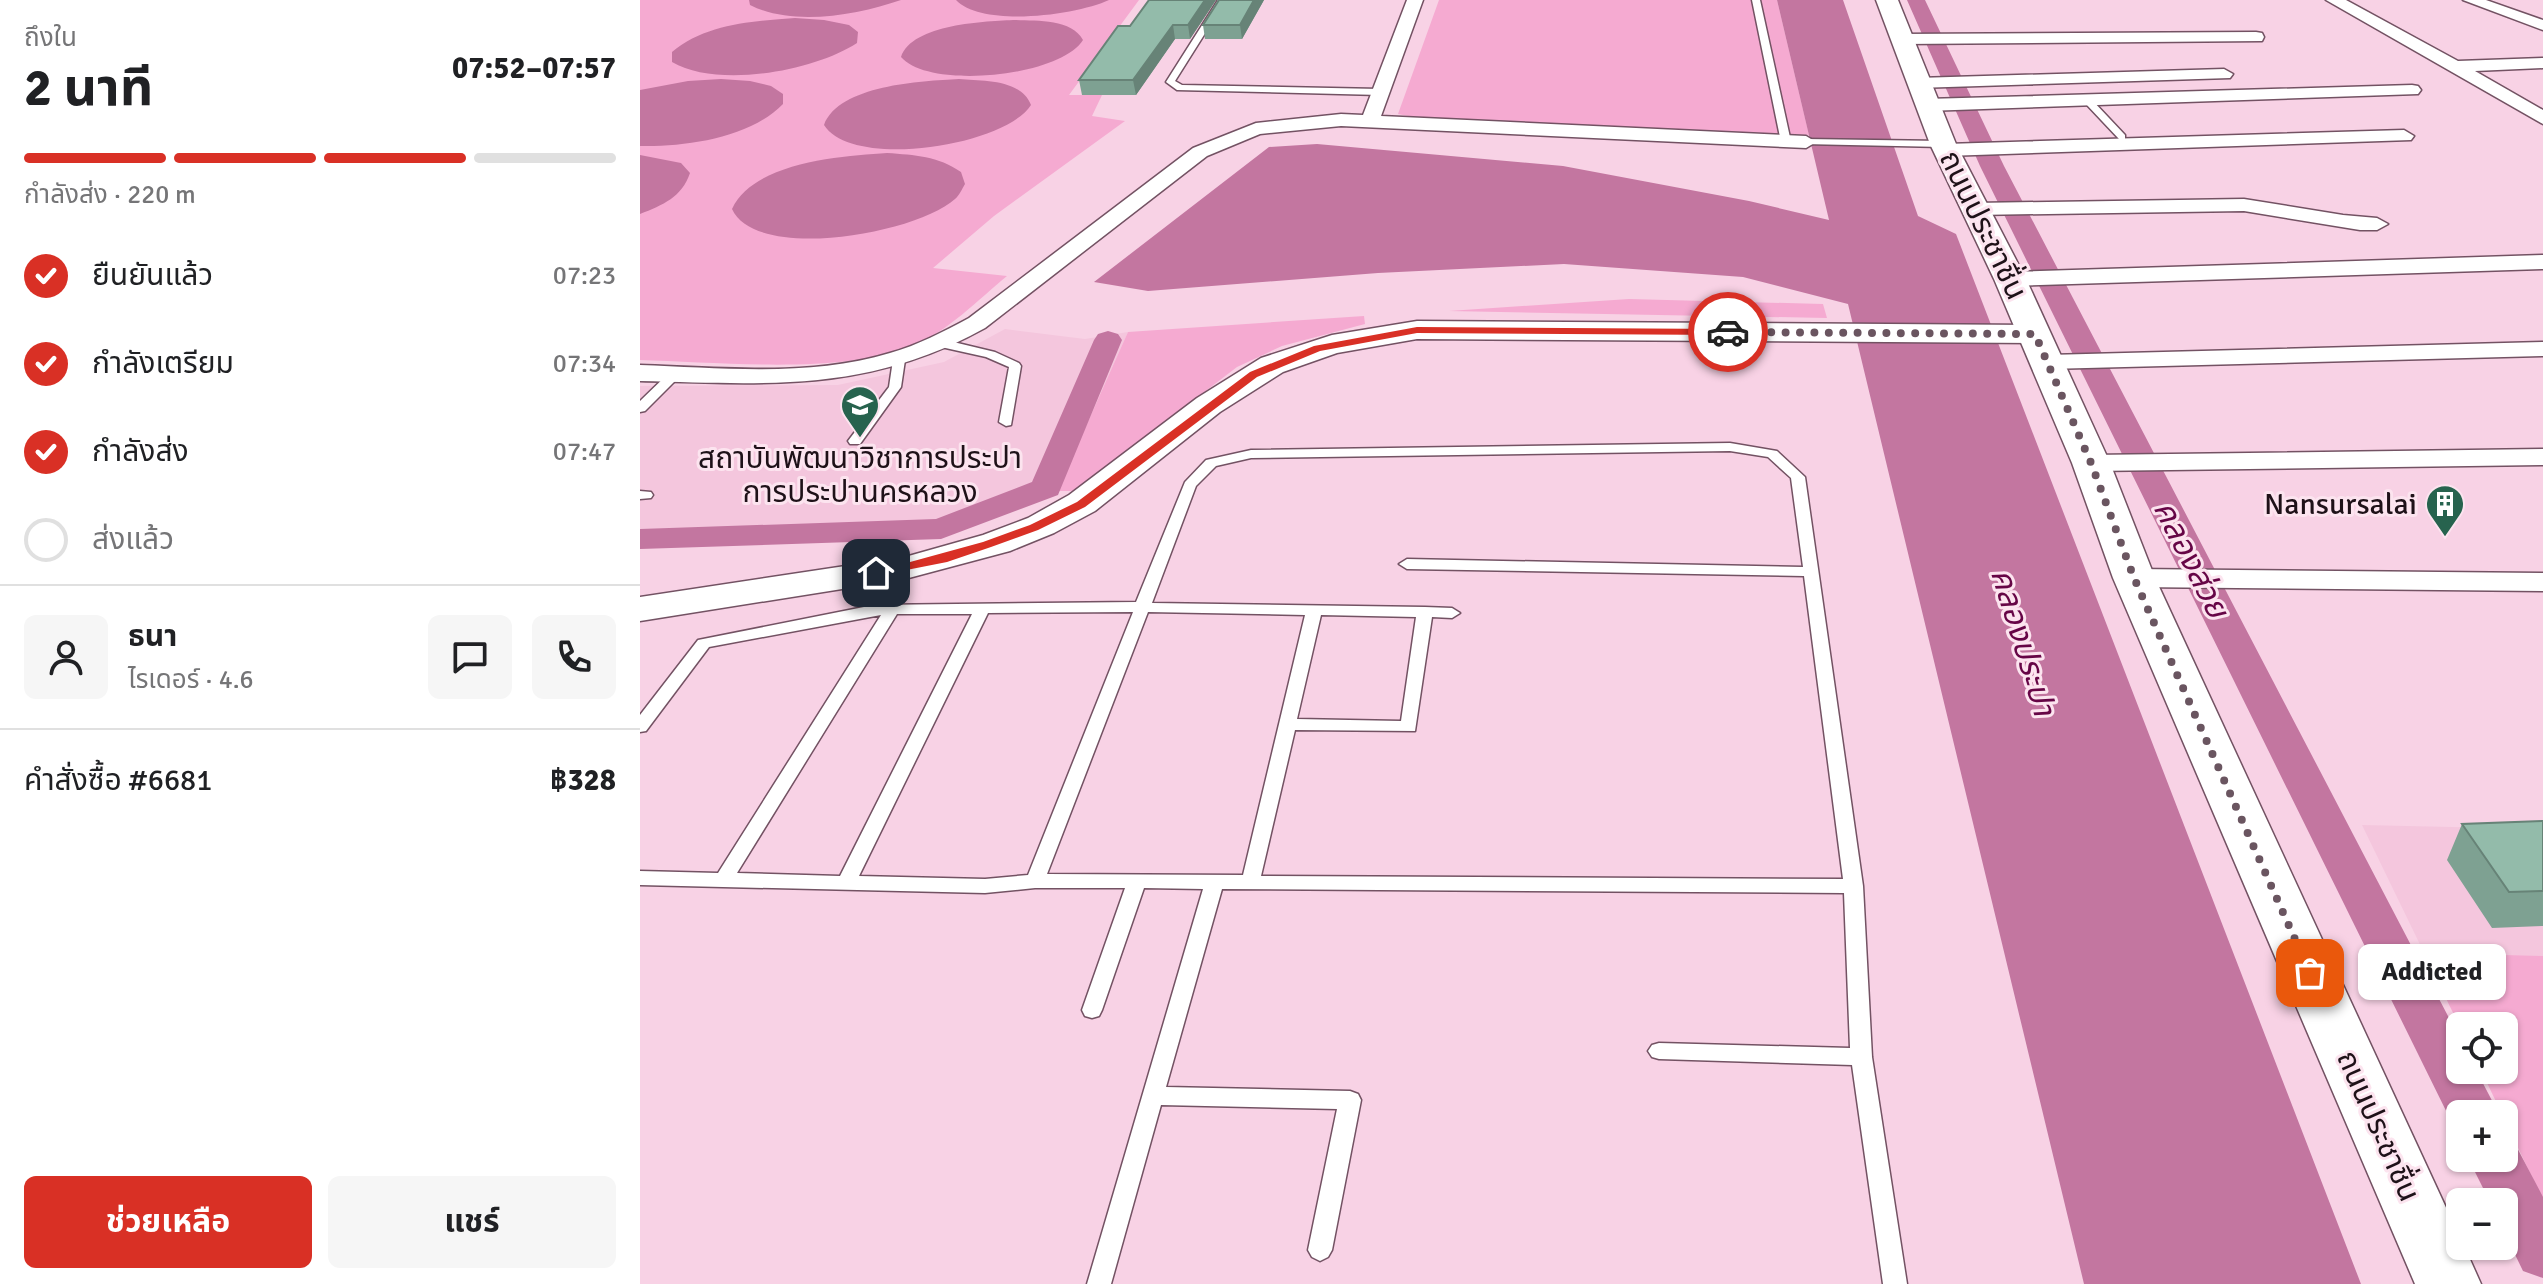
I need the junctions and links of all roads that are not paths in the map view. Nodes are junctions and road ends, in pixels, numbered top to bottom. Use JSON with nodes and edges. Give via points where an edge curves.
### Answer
{"nodes":[{"id":1,"x":1222,"y":0,"type":"edge"},
{"id":2,"x":1415,"y":0,"type":"edge"},
{"id":3,"x":1756,"y":0,"type":"edge"},
{"id":4,"x":1887,"y":0,"type":"edge"},
{"id":5,"x":2334,"y":0,"type":"edge"},
{"id":6,"x":2471,"y":0,"type":"edge"},
{"id":7,"x":2543,"y":25,"type":"edge"},
{"id":8,"x":2256,"y":37,"type":"dead end"},
{"id":9,"x":1913,"y":39,"type":"junction"},
{"id":10,"x":2543,"y":63,"type":"edge"},
{"id":11,"x":2456,"y":66,"type":"junction"},
{"id":12,"x":2224,"y":74,"type":"dead end"},
{"id":13,"x":1928,"y":90,"type":"junction"},
{"id":14,"x":2412,"y":90,"type":"dead end"},
{"id":15,"x":1380,"y":92,"type":"junction"},
{"id":16,"x":2089,"y":102,"type":"junction"},
{"id":17,"x":2542,"y":117,"type":"edge"},
{"id":18,"x":1370,"y":121,"type":"junction"},
{"id":19,"x":2404,"y":136,"type":"dead end"},
{"id":20,"x":2122,"y":137,"type":"dead end"},
{"id":21,"x":1796,"y":142,"type":"junction"},
{"id":22,"x":1953,"y":148,"type":"junction"},
{"id":23,"x":1991,"y":209,"type":"junction"},
{"id":24,"x":2377,"y":224,"type":"dead end"},
{"id":25,"x":2543,"y":262,"type":"edge"},
{"id":26,"x":2023,"y":278,"type":"junction"},
{"id":27,"x":945,"y":344,"type":"junction"},
{"id":28,"x":2041,"y":348,"type":"junction"},
{"id":29,"x":2543,"y":349,"type":"edge"},
{"id":30,"x":899,"y":360,"type":"junction"},
{"id":31,"x":640,"y":373,"type":"edge"},
{"id":32,"x":675,"y":374,"type":"junction"},
{"id":33,"x":640,"y":408,"type":"edge"},
{"id":34,"x":1006,"y":422,"type":"dead end"},
{"id":35,"x":855,"y":441,"type":"dead end"},
{"id":36,"x":2543,"y":457,"type":"edge"},
{"id":37,"x":2109,"y":462,"type":"junction"},
{"id":38,"x":1407,"y":564,"type":"dead end"},
{"id":39,"x":1810,"y":572,"type":"junction"},
{"id":40,"x":2152,"y":578,"type":"junction"},
{"id":41,"x":2543,"y":582,"type":"edge"},
{"id":42,"x":1141,"y":607,"type":"junction"},
{"id":43,"x":640,"y":609,"type":"edge"},
{"id":44,"x":982,"y":609,"type":"junction"},
{"id":45,"x":892,"y":610,"type":"junction"},
{"id":46,"x":1314,"y":611,"type":"junction"},
{"id":47,"x":1425,"y":612,"type":"junction"},
{"id":48,"x":1452,"y":613,"type":"dead end"},
{"id":49,"x":1287,"y":724,"type":"junction"},
{"id":50,"x":640,"y":727,"type":"edge"},
{"id":51,"x":640,"y":878,"type":"edge"},
{"id":52,"x":723,"y":880,"type":"junction"},
{"id":53,"x":1035,"y":881,"type":"junction"},
{"id":54,"x":846,"y":883,"type":"junction"},
{"id":55,"x":1136,"y":883,"type":"junction"},
{"id":56,"x":1214,"y":883,"type":"junction"},
{"id":57,"x":1250,"y":884,"type":"junction"},
{"id":58,"x":1853,"y":886,"type":"junction"},
{"id":59,"x":1092,"y":1010,"type":"dead end"},
{"id":60,"x":1659,"y":1051,"type":"dead end"},
{"id":61,"x":1861,"y":1057,"type":"junction"},
{"id":62,"x":1153,"y":1096,"type":"junction"},
{"id":63,"x":1320,"y":1250,"type":"dead end"},
{"id":64,"x":1099,"y":1284,"type":"edge"},
{"id":65,"x":1895,"y":1284,"type":"edge"},
{"id":66,"x":2448,"y":1284,"type":"edge"}],
"edges":[{"from":1,"to":15,"type":"lane","via":[[1170,82],[1180,88]]},
{"from":2,"to":15,"type":"street"},
{"from":3,"to":21,"type":"lane"},
{"from":4,"to":9,"type":"main road","name":"ถนนประชาชื่น"},
{"from":5,"to":11,"type":"street"},
{"from":6,"to":7,"type":"street"},
{"from":8,"to":9,"type":"street"},
{"from":9,"to":13,"type":"main road","name":"ถนนประชาชื่น"},
{"from":10,"to":11,"type":"street"},
{"from":11,"to":17,"type":"street"},
{"from":12,"to":13,"type":"street","via":[[1985,81]]},
{"from":13,"to":16,"type":"street","via":[[1954,105]]},
{"from":13,"to":22,"type":"main road","name":"ถนนประชาชื่น"},
{"from":14,"to":16,"type":"street"},
{"from":15,"to":18,"type":"street"},
{"from":16,"to":20,"type":"lane"},
{"from":18,"to":21,"type":"street"},
{"from":18,"to":27,"type":"street","via":[[1256,129],[1200,152]]},
{"from":19,"to":22,"type":"street"},
{"from":21,"to":22,"type":"lane"},
{"from":22,"to":23,"type":"main road","name":"ถนนประชาชื่น"},
{"from":23,"to":24,"type":"street","via":[[2244,205],[2341,224]]},
{"from":23,"to":26,"type":"main road","name":"ถนนประชาชื่น"},
{"from":25,"to":26,"type":"street"},
{"from":26,"to":28,"type":"main road","name":"ถนนประชาชื่น"},
{"from":27,"to":30,"type":"street"},
{"from":27,"to":34,"type":"lane","via":[[1001,356],[1015,366]]},
{"from":28,"to":29,"type":"street","via":[[2113,361]]},
{"from":28,"to":37,"type":"main road","name":"ถนนประชาชื่น"},
{"from":28,"to":43,"type":"street","via":[[1634,331],[1417,330],[1318,348],[1254,374],[1081,504],[1034,527],[905,568]]},
{"from":30,"to":32,"type":"street","via":[[850,371]]},
{"from":30,"to":35,"type":"lane","via":[[895,387]]},
{"from":31,"to":32,"type":"street"},
{"from":32,"to":33,"type":"lane"},
{"from":36,"to":37,"type":"street"},
{"from":37,"to":40,"type":"main road","name":"ถนนประชาชื่น"},
{"from":38,"to":39,"type":"lane"},
{"from":39,"to":42,"type":"lane","via":[[1798,477],[1772,454],[1730,447],[1251,454],[1211,463],[1190,485]]},
{"from":39,"to":58,"type":"lane"},
{"from":40,"to":41,"type":"street"},
{"from":40,"to":66,"type":"main road","name":"ถนนประชาชื่น"},
{"from":42,"to":44,"type":"lane"},
{"from":42,"to":46,"type":"lane"},
{"from":42,"to":53,"type":"lane"},
{"from":44,"to":45,"type":"lane"},
{"from":44,"to":54,"type":"lane"},
{"from":45,"to":50,"type":"lane","via":[[704,643]]},
{"from":45,"to":52,"type":"lane"},
{"from":46,"to":47,"type":"lane"},
{"from":46,"to":49,"type":"lane"},
{"from":47,"to":48,"type":"lane"},
{"from":47,"to":49,"type":"lane","via":[[1409,727]]},
{"from":49,"to":57,"type":"lane"},
{"from":51,"to":52,"type":"lane"},
{"from":52,"to":54,"type":"lane"},
{"from":53,"to":54,"type":"lane","via":[[985,886]]},
{"from":53,"to":55,"type":"lane"},
{"from":55,"to":56,"type":"lane"},
{"from":55,"to":59,"type":"lane"},
{"from":56,"to":57,"type":"lane"},
{"from":56,"to":62,"type":"lane"},
{"from":57,"to":58,"type":"lane"},
{"from":58,"to":61,"type":"lane"},
{"from":60,"to":61,"type":"lane"},
{"from":61,"to":65,"type":"lane"},
{"from":62,"to":63,"type":"lane","via":[[1350,1100]]},
{"from":62,"to":64,"type":"lane"}]}
